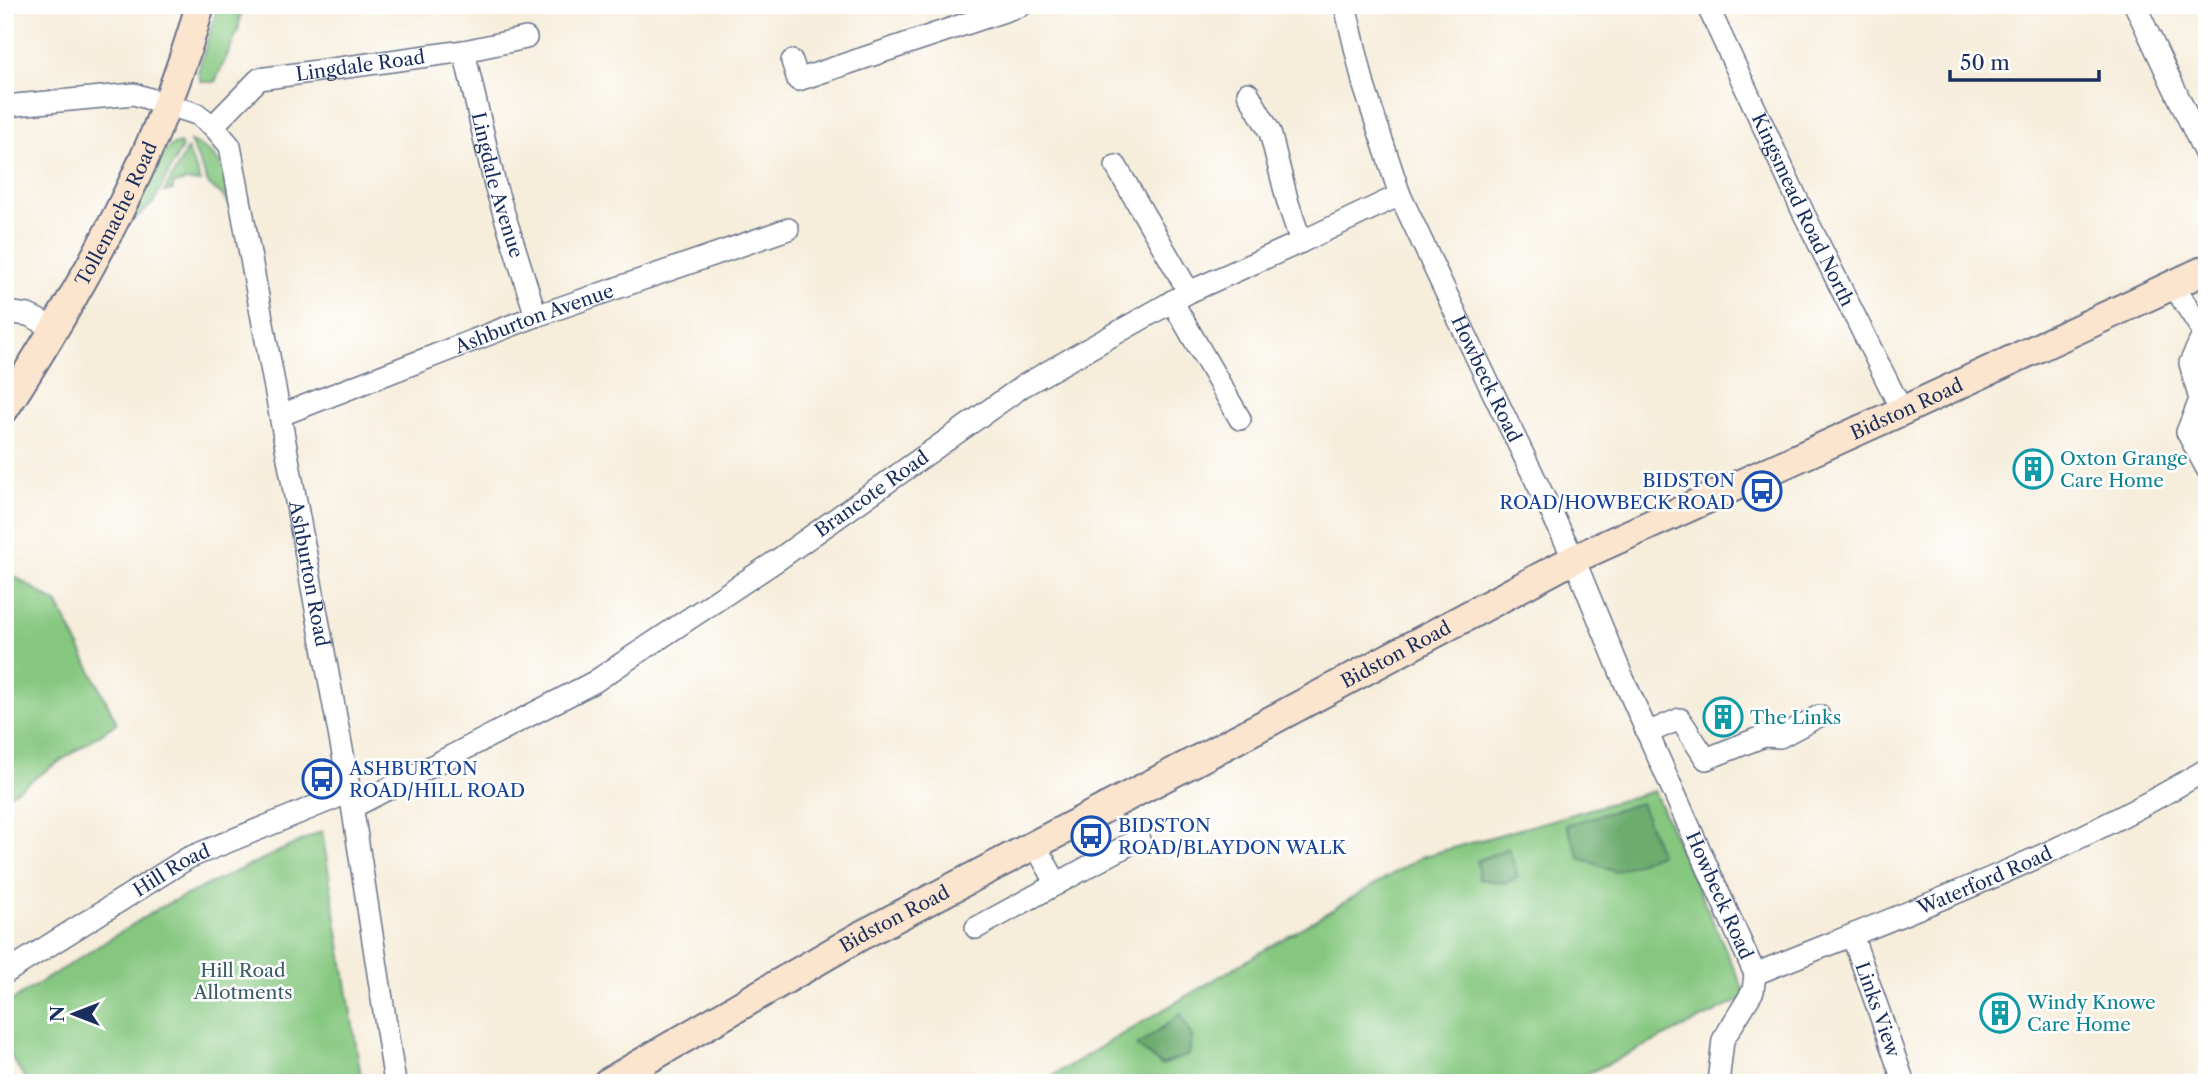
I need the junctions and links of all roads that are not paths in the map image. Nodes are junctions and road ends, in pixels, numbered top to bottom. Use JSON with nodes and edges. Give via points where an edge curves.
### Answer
{"nodes":[{"id":1,"x":200,"y":5,"type":"edge"},
{"id":2,"x":1022,"y":5,"type":"edge"},
{"id":3,"x":1345,"y":5,"type":"edge"},
{"id":4,"x":1707,"y":5,"type":"edge"},
{"id":5,"x":2135,"y":5,"type":"edge"},
{"id":6,"x":526,"y":38,"type":"dead end"},
{"id":7,"x":464,"y":51,"type":"junction"},
{"id":8,"x":792,"y":61,"type":"dead end"},
{"id":9,"x":1248,"y":93,"type":"dead end"},
{"id":10,"x":166,"y":104,"type":"junction"},
{"id":11,"x":5,"y":106,"type":"edge"},
{"id":12,"x":213,"y":126,"type":"junction"},
{"id":13,"x":2207,"y":158,"type":"edge"},
{"id":14,"x":1116,"y":166,"type":"dead end"},
{"id":15,"x":1400,"y":195,"type":"junction"},
{"id":16,"x":788,"y":229,"type":"dead end"},
{"id":17,"x":1301,"y":242,"type":"junction"},
{"id":18,"x":2207,"y":270,"type":"edge"},
{"id":19,"x":2173,"y":285,"type":"junction"},
{"id":20,"x":1180,"y":297,"type":"junction"},
{"id":21,"x":5,"y":312,"type":"edge"},
{"id":22,"x":536,"y":316,"type":"junction"},
{"id":23,"x":55,"y":328,"type":"junction"},
{"id":24,"x":5,"y":408,"type":"edge"},
{"id":25,"x":1902,"y":411,"type":"junction"},
{"id":26,"x":281,"y":415,"type":"junction"},
{"id":27,"x":1240,"y":419,"type":"dead end"},
{"id":28,"x":2207,"y":469,"type":"edge"},
{"id":29,"x":1574,"y":559,"type":"junction"},
{"id":30,"x":1819,"y":716,"type":"dead end"},
{"id":31,"x":1647,"y":733,"type":"junction"},
{"id":32,"x":2207,"y":769,"type":"edge"},
{"id":33,"x":352,"y":800,"type":"junction"},
{"id":34,"x":1139,"y":839,"type":"dead end"},
{"id":35,"x":1035,"y":845,"type":"junction"},
{"id":36,"x":1056,"y":884,"type":"junction"},
{"id":37,"x":976,"y":928,"type":"dead end"},
{"id":38,"x":1852,"y":934,"type":"junction"},
{"id":39,"x":5,"y":973,"type":"edge"},
{"id":40,"x":1755,"y":974,"type":"junction"},
{"id":41,"x":395,"y":1083,"type":"edge"},
{"id":42,"x":607,"y":1083,"type":"edge"},
{"id":43,"x":1718,"y":1083,"type":"edge"},
{"id":44,"x":1904,"y":1083,"type":"edge"}],
"edges":[{"from":1,"to":10,"type":"main road","name":"Tollemache Road"},
{"from":2,"to":8,"type":"street","via":[[798,80]]},
{"from":3,"to":15,"type":"street","name":"Howbeck Road","via":[[1364,86]]},
{"from":4,"to":25,"type":"street","name":"Kingsmead Road North"},
{"from":5,"to":13,"type":"street"},
{"from":6,"to":7,"type":"street","name":"Lingdale Road"},
{"from":7,"to":12,"type":"street","name":"Lingdale Road","via":[[259,79]]},
{"from":7,"to":22,"type":"street","name":"Lingdale Avenue","via":[[495,185]]},
{"from":9,"to":17,"type":"street","via":[[1270,132]]},
{"from":10,"to":11,"type":"street","via":[[134,94]]},
{"from":10,"to":12,"type":"street","name":"Ashburton Road","via":[[197,114]]},
{"from":10,"to":23,"type":"main road","name":"Tollemache Road","via":[[88,272]]},
{"from":12,"to":26,"type":"street","name":"Ashburton Road","via":[[230,146]]},
{"from":14,"to":20,"type":"street"},
{"from":15,"to":17,"type":"street","name":"Brancote Road"},
{"from":15,"to":29,"type":"street","name":"Howbeck Road"},
{"from":16,"to":22,"type":"street","name":"Ashburton Avenue"},
{"from":17,"to":20,"type":"street","name":"Brancote Road"},
{"from":18,"to":19,"type":"main road","name":"Bidston Road"},
{"from":19,"to":25,"type":"main road","name":"Bidston Road"},
{"from":19,"to":28,"type":"street","via":[[2204,332],[2190,363],[2200,400],[2187,432]]},
{"from":20,"to":27,"type":"street"},
{"from":20,"to":33,"type":"street","name":"Brancote Road","via":[[1023,386],[779,559],[594,682]]},
{"from":21,"to":23,"type":"street","via":[[28,315]]},
{"from":22,"to":26,"type":"street","name":"Ashburton Avenue"},
{"from":23,"to":24,"type":"main road","name":"Tollemache Road"},
{"from":25,"to":29,"type":"main road","name":"Bidston Road"},
{"from":26,"to":33,"type":"street","name":"Ashburton Road"},
{"from":29,"to":31,"type":"street","name":"Howbeck Road"},
{"from":29,"to":35,"type":"main road","name":"Bidston Road"},
{"from":30,"to":31,"type":"street","via":[[1780,737],[1764,736],[1706,759],[1680,719]]},
{"from":31,"to":40,"type":"street","name":"Howbeck Road"},
{"from":32,"to":38,"type":"street","name":"Waterford Road","via":[[2025,864]]},
{"from":33,"to":39,"type":"street","name":"Hill Road","via":[[188,858]]},
{"from":33,"to":41,"type":"street","name":"Ashburton Road"},
{"from":34,"to":36,"type":"street"},
{"from":35,"to":36,"type":"street"},
{"from":35,"to":42,"type":"main road","name":"Bidston Road","via":[[862,935]]},
{"from":36,"to":37,"type":"street"},
{"from":38,"to":40,"type":"street","name":"Waterford Road"},
{"from":38,"to":44,"type":"street","name":"Links View"},
{"from":40,"to":43,"type":"street","via":[[1754,991],[1723,1040]]}]}
